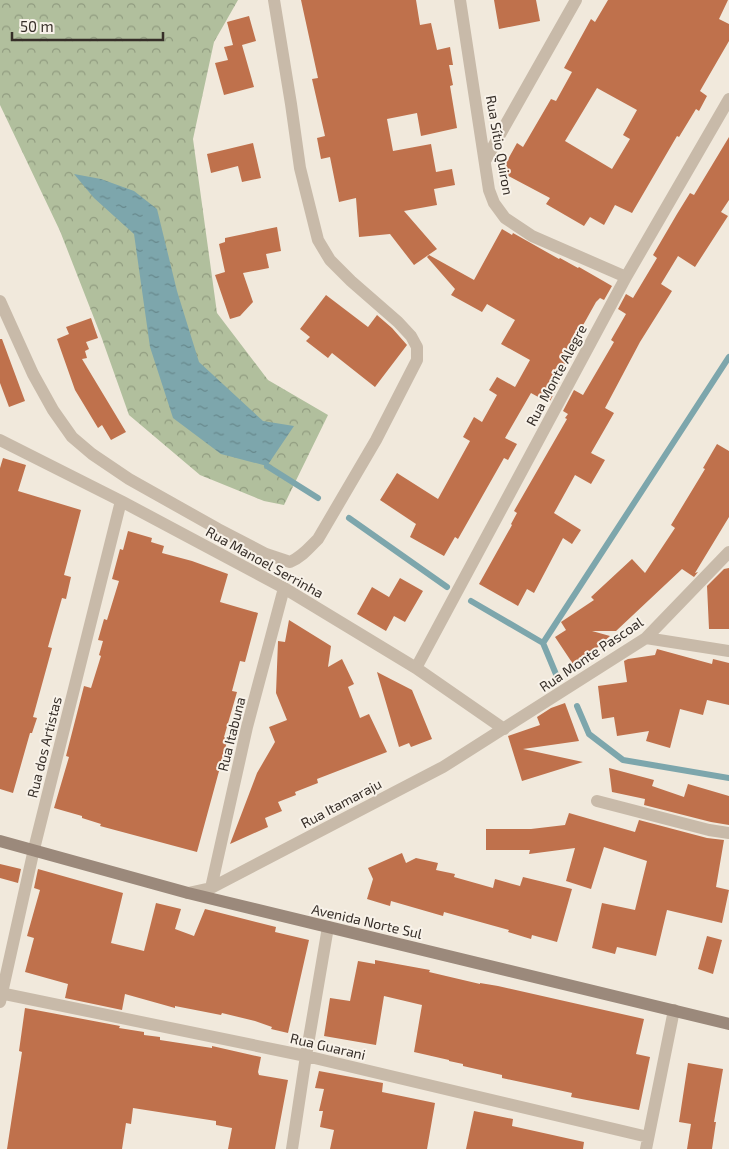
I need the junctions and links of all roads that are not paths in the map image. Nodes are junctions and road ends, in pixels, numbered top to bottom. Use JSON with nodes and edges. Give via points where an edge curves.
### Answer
{"nodes":[{"id":1,"x":274,"y":0,"type":"edge"},
{"id":2,"x":460,"y":0,"type":"edge"},
{"id":3,"x":576,"y":0,"type":"edge"},
{"id":4,"x":729,"y":99,"type":"edge"},
{"id":5,"x":486,"y":161,"type":"junction"},
{"id":6,"x":626,"y":277,"type":"junction"},
{"id":7,"x":0,"y":300,"type":"edge"},
{"id":8,"x":0,"y":440,"type":"edge"},
{"id":9,"x":121,"y":501,"type":"junction"},
{"id":10,"x":729,"y":552,"type":"edge"},
{"id":11,"x":284,"y":588,"type":"junction"},
{"id":12,"x":646,"y":638,"type":"junction"},
{"id":13,"x":729,"y":651,"type":"edge"},
{"id":14,"x":416,"y":668,"type":"junction"},
{"id":15,"x":504,"y":729,"type":"junction"},
{"id":16,"x":597,"y":801,"type":"dead end"},
{"id":17,"x":729,"y":833,"type":"edge"},
{"id":18,"x":0,"y":841,"type":"edge"},
{"id":19,"x":34,"y":849,"type":"junction"},
{"id":20,"x":211,"y":888,"type":"junction"},
{"id":21,"x":188,"y":893,"type":"junction"},
{"id":22,"x":328,"y":927,"type":"junction"},
{"id":23,"x":0,"y":996,"type":"edge"},
{"id":24,"x":674,"y":1010,"type":"junction"},
{"id":25,"x":729,"y":1024,"type":"edge"},
{"id":26,"x":306,"y":1056,"type":"junction"},
{"id":27,"x":647,"y":1143,"type":"edge"},
{"id":28,"x":292,"y":1149,"type":"edge"}],
"edges":[{"from":1,"to":7,"type":"street","via":[[300,168],[318,240],[330,260],[350,282],[398,322],[417,347],[416,360],[376,440],[318,539],[290,562],[266,554],[129,479],[92,454],[72,437],[53,410]]},
{"from":2,"to":5,"type":"street","name":"Rua Sítio Quiron"},
{"from":3,"to":5,"type":"street"},
{"from":4,"to":6,"type":"street","name":"Rua Monte Alegre"},
{"from":5,"to":6,"type":"street","name":"Rua Sítio Quiron","via":[[489,190],[505,218],[532,236]]},
{"from":6,"to":14,"type":"street","name":"Rua Monte Alegre"},
{"from":8,"to":9,"type":"street","name":"Rua Manoel Serrinha"},
{"from":9,"to":11,"type":"street","name":"Rua Manoel Serrinha"},
{"from":9,"to":19,"type":"street","name":"Rua dos Artistas"},
{"from":10,"to":12,"type":"street","name":"Rua Monte Pascoal"},
{"from":11,"to":14,"type":"street","name":"Rua Manoel Serrinha"},
{"from":11,"to":20,"type":"street","name":"Rua Itabuna","via":[[247,728]]},
{"from":12,"to":13,"type":"street"},
{"from":12,"to":15,"type":"street","name":"Rua Monte Pascoal"},
{"from":14,"to":15,"type":"street","name":"Rua Manoel Serrinha"},
{"from":15,"to":20,"type":"street","name":"Rua Itamaraju","via":[[443,767]]},
{"from":16,"to":17,"type":"street"},
{"from":18,"to":19,"type":"street","name":"Avenida Norte Sul"},
{"from":19,"to":21,"type":"street","name":"Avenida Norte Sul"},
{"from":19,"to":23,"type":"street","name":"Rua dos Artistas"},
{"from":20,"to":21,"type":"street","name":"Rua Itamaraju"},
{"from":21,"to":22,"type":"street","name":"Avenida Norte Sul"},
{"from":22,"to":24,"type":"street","name":"Avenida Norte Sul"},
{"from":22,"to":26,"type":"street"},
{"from":23,"to":26,"type":"street","name":"Rua Guarani"},
{"from":24,"to":25,"type":"street","name":"Avenida Norte Sul"},
{"from":24,"to":27,"type":"street"},
{"from":26,"to":27,"type":"street","name":"Rua Guarani"},
{"from":26,"to":28,"type":"street"}]}
